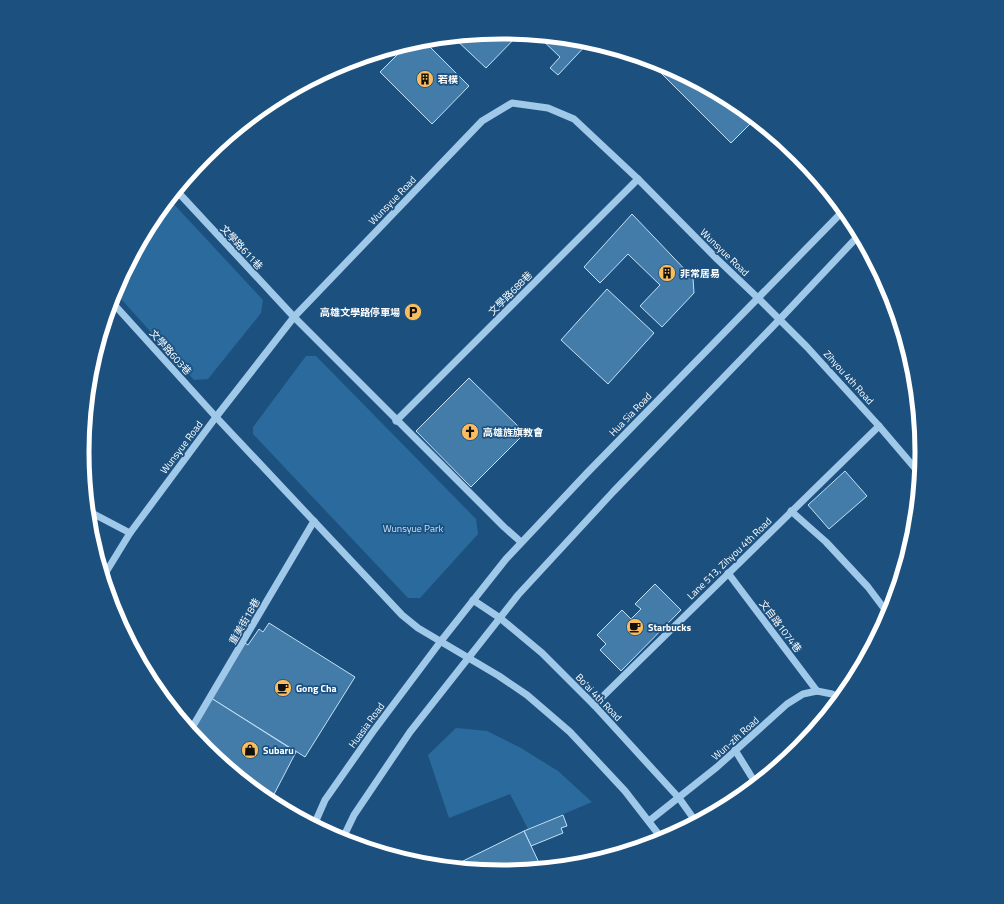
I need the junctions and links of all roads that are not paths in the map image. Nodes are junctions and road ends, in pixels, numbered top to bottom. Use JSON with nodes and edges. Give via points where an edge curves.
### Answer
{"nodes":[{"id":1,"x":638,"y":179,"type":"junction"},
{"id":2,"x":180,"y":194,"type":"edge"},
{"id":3,"x":839,"y":215,"type":"edge"},
{"id":4,"x":855,"y":239,"type":"edge"},
{"id":5,"x":758,"y":298,"type":"junction"},
{"id":6,"x":116,"y":306,"type":"edge"},
{"id":7,"x":294,"y":317,"type":"junction"},
{"id":8,"x":780,"y":320,"type":"junction"},
{"id":9,"x":216,"y":417,"type":"junction"},
{"id":10,"x":396,"y":421,"type":"junction"},
{"id":11,"x":879,"y":426,"type":"junction"},
{"id":12,"x":914,"y":467,"type":"edge"},
{"id":13,"x":791,"y":511,"type":"junction"},
{"id":14,"x":94,"y":514,"type":"edge"},
{"id":15,"x":314,"y":521,"type":"junction"},
{"id":16,"x":130,"y":533,"type":"junction"},
{"id":17,"x":521,"y":542,"type":"junction"},
{"id":18,"x":107,"y":571,"type":"edge"},
{"id":19,"x":728,"y":573,"type":"junction"},
{"id":20,"x":473,"y":600,"type":"junction"},
{"id":21,"x":884,"y":609,"type":"edge"},
{"id":22,"x":500,"y":618,"type":"junction"},
{"id":23,"x":441,"y":641,"type":"junction"},
{"id":24,"x":468,"y":658,"type":"junction"},
{"id":25,"x":817,"y":691,"type":"junction"},
{"id":26,"x":835,"y":696,"type":"edge"},
{"id":27,"x":594,"y":705,"type":"junction"},
{"id":28,"x":193,"y":726,"type":"edge"},
{"id":29,"x":735,"y":750,"type":"junction"},
{"id":30,"x":753,"y":780,"type":"edge"},
{"id":31,"x":678,"y":798,"type":"junction"},
{"id":32,"x":693,"y":818,"type":"edge"},
{"id":33,"x":316,"y":820,"type":"edge"},
{"id":34,"x":649,"y":821,"type":"junction"},
{"id":35,"x":345,"y":834,"type":"edge"},
{"id":36,"x":659,"y":834,"type":"edge"}],
"edges":[{"from":1,"to":5,"type":"street","name":"Wunsyue Road"},
{"from":1,"to":7,"type":"street","name":"Wunsyue Road","via":[[574,120],[548,108],[512,103],[482,121]]},
{"from":1,"to":10,"type":"street","name":"文學路688巷"},
{"from":2,"to":7,"type":"street","name":"文學路611巷"},
{"from":3,"to":5,"type":"street","name":"Hua Sia Road"},
{"from":4,"to":8,"type":"street"},
{"from":5,"to":8,"type":"street","name":"Zihyou 4th Road"},
{"from":5,"to":17,"type":"street","name":"Hua Sia Road"},
{"from":6,"to":9,"type":"street","name":"文學路603巷"},
{"from":7,"to":9,"type":"street","name":"Wunsyue Road"},
{"from":7,"to":10,"type":"street","name":"文學路611巷"},
{"from":8,"to":11,"type":"street","name":"Zihyou 4th Road","via":[[819,358]]},
{"from":8,"to":22,"type":"street","via":[[613,492]]},
{"from":9,"to":15,"type":"street","name":"文學路603巷"},
{"from":9,"to":16,"type":"street","name":"Wunsyue Road"},
{"from":10,"to":17,"type":"street","name":"文學路611巷"},
{"from":11,"to":12,"type":"street","name":"Zihyou 4th Road"},
{"from":11,"to":13,"type":"street","name":"Lane 513, Zihyou 4th Road"},
{"from":13,"to":19,"type":"street","name":"Lane 513, Zihyou 4th Road"},
{"from":13,"to":21,"type":"street","via":[[826,542],[868,587]]},
{"from":14,"to":16,"type":"street"},
{"from":15,"to":23,"type":"street","name":"文學路603巷","via":[[402,615]]},
{"from":15,"to":28,"type":"street","name":"重美街18巷"},
{"from":16,"to":18,"type":"street","name":"Wunsyue Road"},
{"from":17,"to":20,"type":"street","name":"Hua Sia Road"},
{"from":19,"to":25,"type":"street","name":"文自路1074巷"},
{"from":19,"to":27,"type":"street","name":"Lane 513, Zihyou 4th Road"},
{"from":20,"to":22,"type":"street","name":"Bo'ai 4th Road"},
{"from":20,"to":23,"type":"street","name":"Hua Sia Road"},
{"from":22,"to":24,"type":"street"},
{"from":22,"to":27,"type":"street","name":"Bo'ai 4th Road","via":[[542,653]]},
{"from":23,"to":24,"type":"street"},
{"from":23,"to":33,"type":"street","name":"Huasia Road","via":[[329,794]]},
{"from":24,"to":34,"type":"street","via":[[527,695],[570,732]]},
{"from":24,"to":35,"type":"street","via":[[410,732],[354,815]]},
{"from":25,"to":26,"type":"street"},
{"from":25,"to":29,"type":"street","name":"Wun-zih Road","via":[[804,694],[787,704]]},
{"from":27,"to":31,"type":"street","name":"Bo'ai 4th Road"},
{"from":29,"to":30,"type":"street"},
{"from":29,"to":31,"type":"street","name":"Wun-zih Road"},
{"from":31,"to":32,"type":"street","name":"Bo'ai 4th Road"},
{"from":31,"to":34,"type":"street","name":"Wun-zih Road"},
{"from":34,"to":36,"type":"street"}]}
